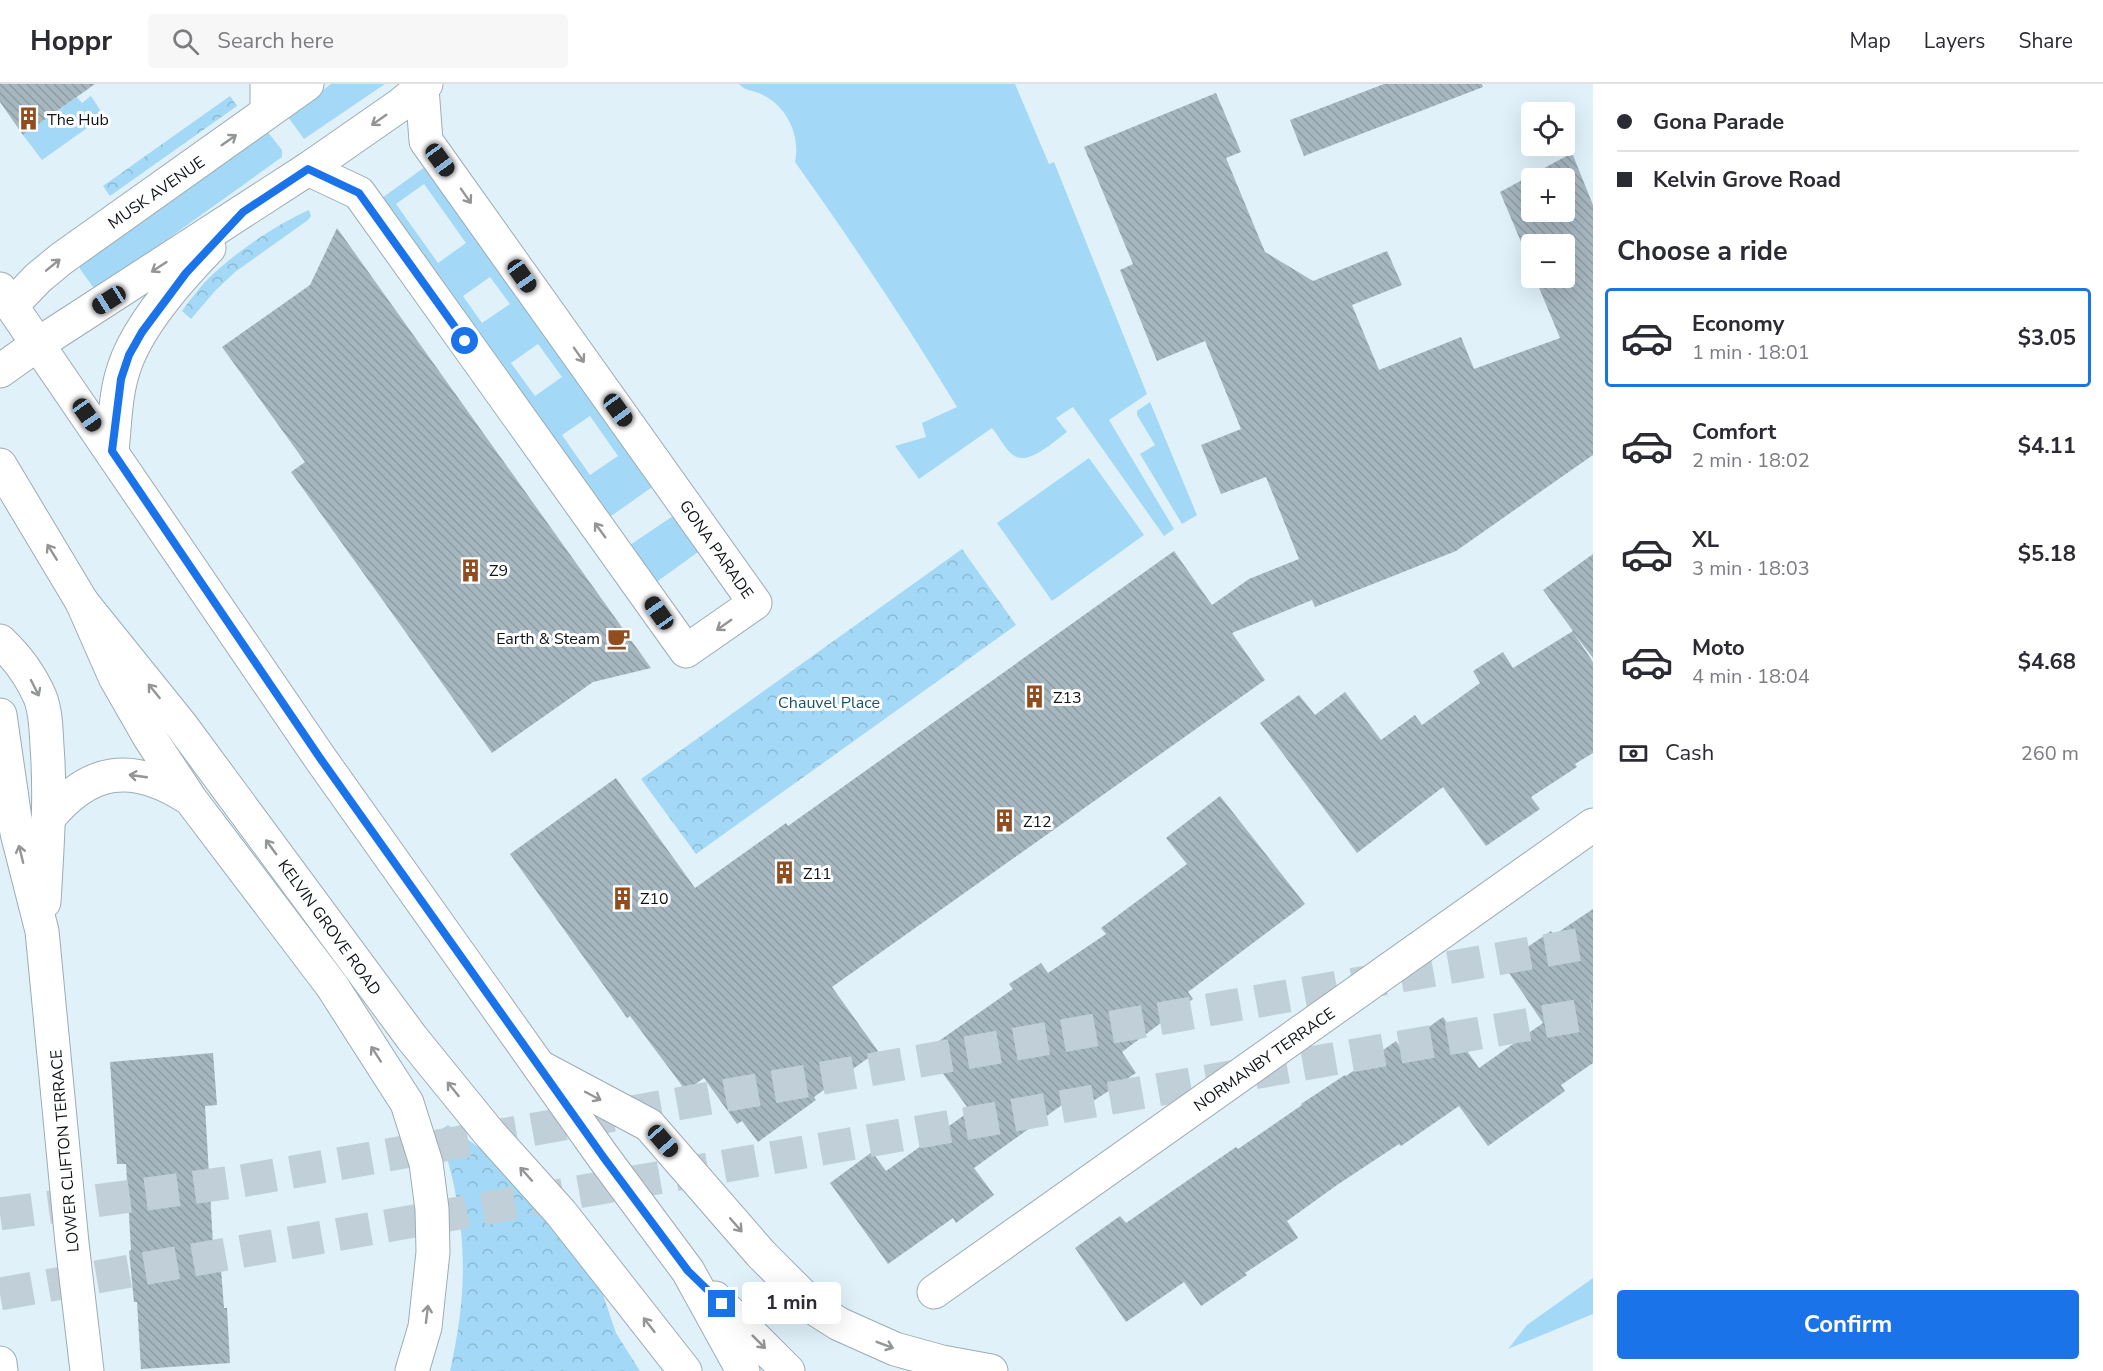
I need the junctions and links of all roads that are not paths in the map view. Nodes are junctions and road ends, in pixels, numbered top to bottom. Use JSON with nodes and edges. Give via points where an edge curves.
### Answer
{"nodes":[{"id":1,"x":307,"y":84,"type":"edge"},
{"id":2,"x":424,"y":86,"type":"edge"},
{"id":3,"x":267,"y":98,"type":"edge"},
{"id":4,"x":308,"y":169,"type":"junction"},
{"id":5,"x":243,"y":212,"type":"junction"},
{"id":6,"x":4,"y":307,"type":"edge"},
{"id":7,"x":38,"y":344,"type":"junction"},
{"id":8,"x":0,"y":372,"type":"edge"},
{"id":9,"x":112,"y":451,"type":"junction"},
{"id":10,"x":0,"y":465,"type":"edge"},
{"id":11,"x":82,"y":602,"type":"junction"},
{"id":12,"x":0,"y":641,"type":"edge"},
{"id":13,"x":0,"y":715,"type":"edge"},
{"id":14,"x":191,"y":800,"type":"junction"},
{"id":15,"x":48,"y":819,"type":"junction"},
{"id":16,"x":1593,"y":825,"type":"edge"},
{"id":17,"x":42,"y":931,"type":"junction"},
{"id":18,"x":542,"y":1068,"type":"junction"},
{"id":19,"x":688,"y":1271,"type":"junction"},
{"id":20,"x":934,"y":1292,"type":"dead end"},
{"id":21,"x":0,"y":1363,"type":"edge"},
{"id":22,"x":1,"y":1371,"type":"edge"},
{"id":23,"x":87,"y":1371,"type":"edge"},
{"id":24,"x":412,"y":1371,"type":"edge"},
{"id":25,"x":685,"y":1371,"type":"edge"},
{"id":26,"x":743,"y":1371,"type":"edge"},
{"id":27,"x":788,"y":1371,"type":"edge"},
{"id":28,"x":991,"y":1371,"type":"edge"}],
"edges":[{"from":1,"to":3,"type":"main road","name":"MUSK AVENUE"},
{"from":2,"to":4,"type":"main road","one_way":true},
{"from":2,"to":4,"type":"main road","name":"GONA PARADE","one_way":true,"via":[[426,141],[755,603],[686,651],[359,193]]},
{"from":6,"to":3,"type":"main road","name":"MUSK AVENUE","one_way":true},
{"from":4,"to":5,"type":"main road"},
{"from":5,"to":7,"type":"main road","one_way":true},
{"from":5,"to":9,"type":"main road","via":[[175,286],[136,342],[123,368]]},
{"from":6,"to":7,"type":"main road"},
{"from":7,"to":8,"type":"main road"},
{"from":7,"to":9,"type":"main road"},
{"from":9,"to":18,"type":"main road","via":[[320,758]]},
{"from":11,"to":10,"type":"main road","name":"KELVIN GROVE ROAD","one_way":true},
{"from":11,"to":14,"type":"main road","via":[[132,709]]},
{"from":25,"to":11,"type":"main road","name":"KELVIN GROVE ROAD","one_way":true,"via":[[561,1214],[412,1038],[181,725]]},
{"from":12,"to":15,"type":"main road","name":"LOWER CLIFTON TERRACE","one_way":true,"via":[[26,671],[40,698],[47,735]]},
{"from":17,"to":13,"type":"main road","name":"LOWER CLIFTON TERRACE","one_way":true,"via":[[17,833]]},
{"from":14,"to":15,"type":"main road","one_way":true,"via":[[148,777],[126,774],[95,780],[79,789]]},
{"from":24,"to":14,"type":"main road","one_way":true,"via":[[425,1327],[433,1251],[426,1163],[407,1103],[332,986]]},
{"from":15,"to":17,"type":"main road","name":"LOWER CLIFTON TERRACE"},
{"from":16,"to":20,"type":"main road","name":"NORMANBY TERRACE"},
{"from":17,"to":23,"type":"main road","name":"LOWER CLIFTON TERRACE"},
{"from":18,"to":19,"type":"main road"},
{"from":18,"to":28,"type":"main road","one_way":true,"via":[[649,1125],[761,1254],[824,1315],[895,1349]]},
{"from":19,"to":26,"type":"main road"},
{"from":19,"to":27,"type":"main road","one_way":true},
{"from":21,"to":22,"type":"main road"}]}
